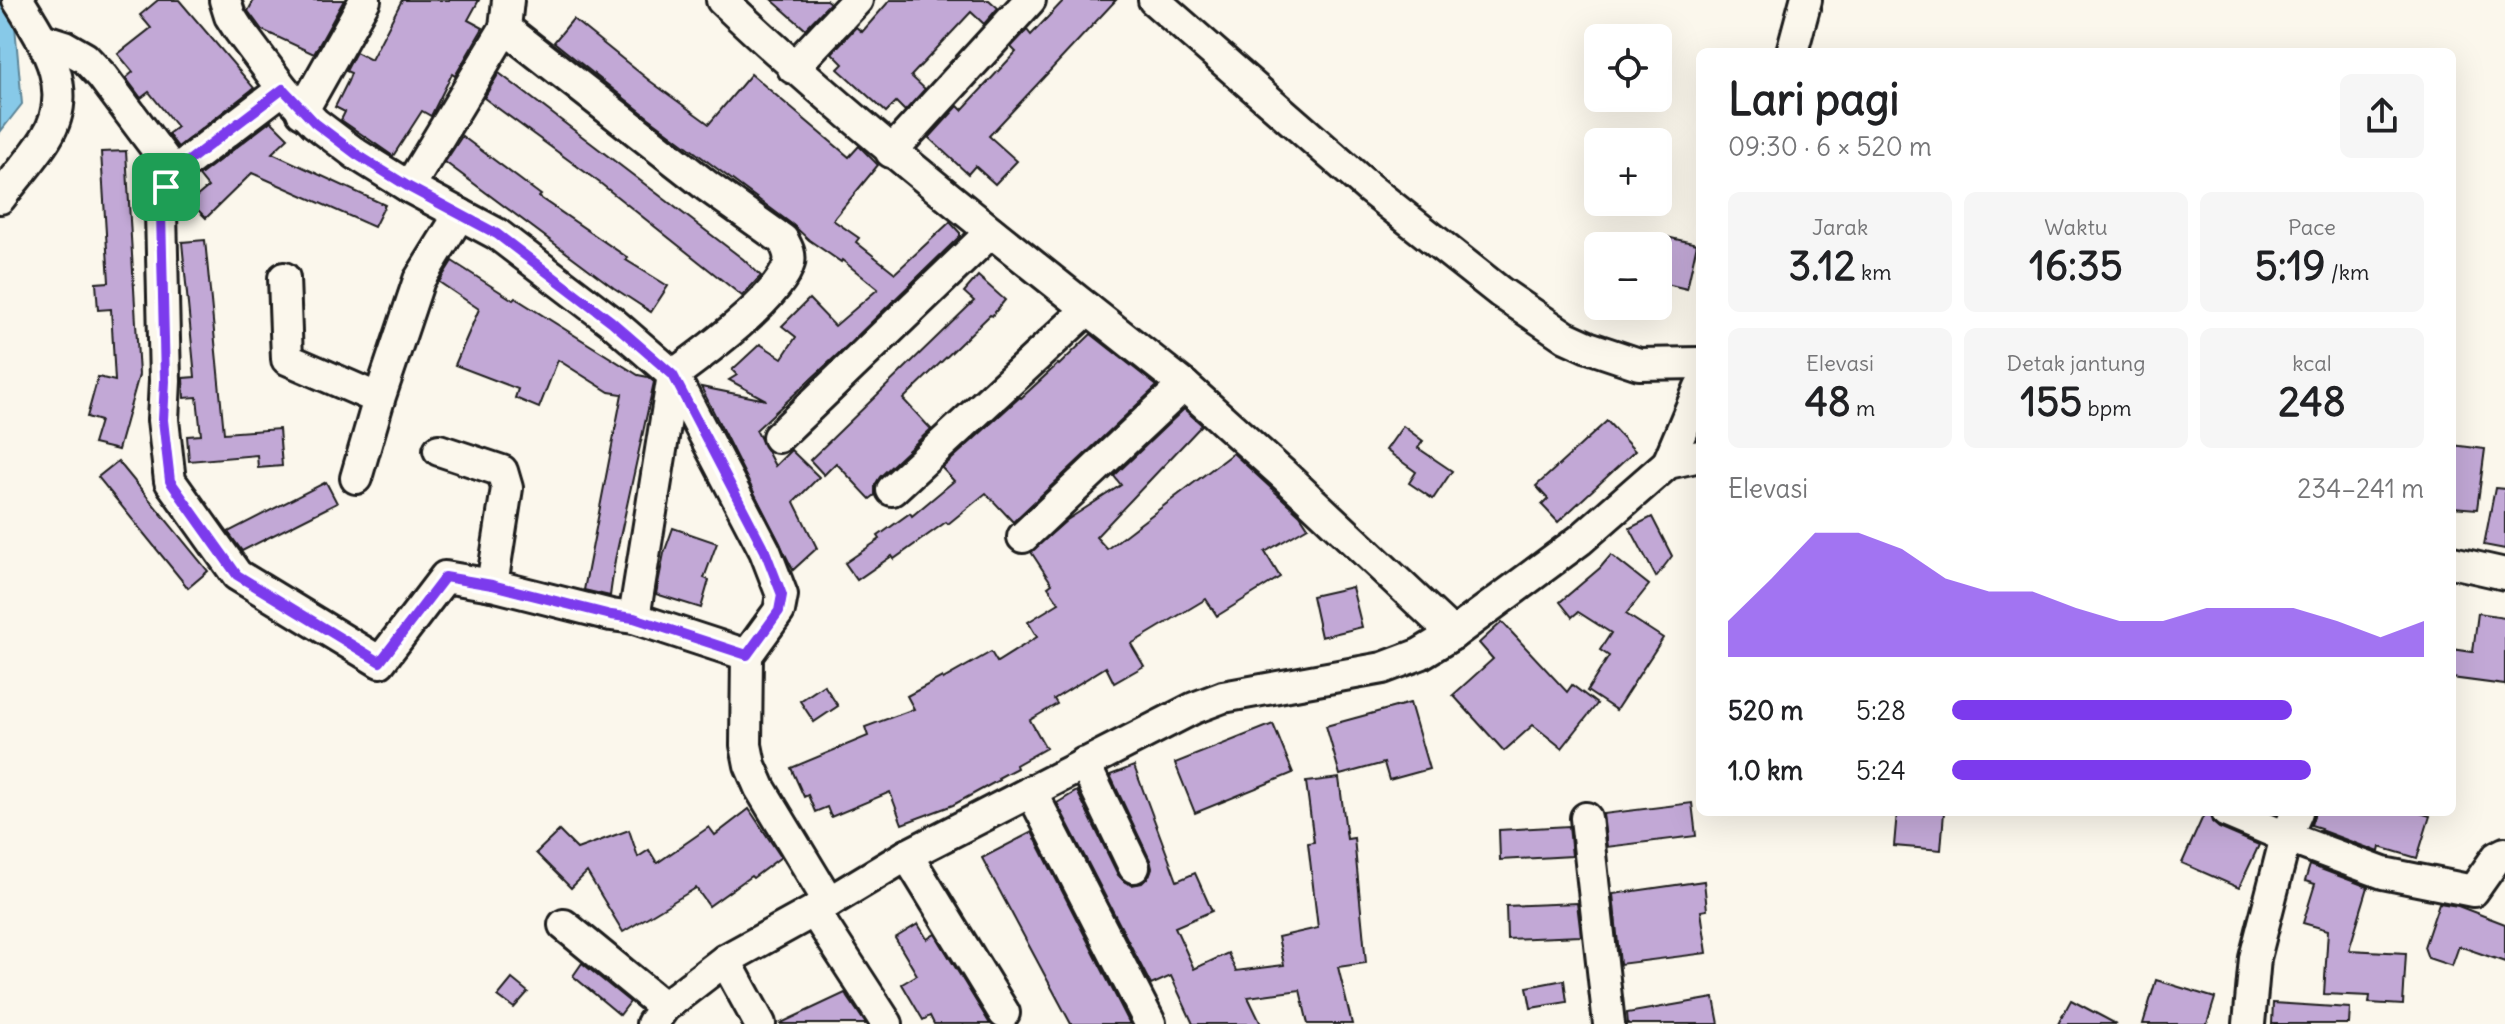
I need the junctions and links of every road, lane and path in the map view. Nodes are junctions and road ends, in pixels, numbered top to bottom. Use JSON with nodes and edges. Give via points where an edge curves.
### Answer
{"nodes":[{"id":1,"x":225,"y":0,"type":"edge"},
{"id":2,"x":365,"y":0,"type":"edge"},
{"id":3,"x":722,"y":0,"type":"edge"},
{"id":4,"x":857,"y":0,"type":"edge"},
{"id":5,"x":1030,"y":0,"type":"edge"},
{"id":6,"x":1154,"y":0,"type":"edge"},
{"id":7,"x":1806,"y":0,"type":"edge"},
{"id":8,"x":21,"y":4,"type":"edge"},
{"id":9,"x":506,"y":14,"type":"edge"},
{"id":10,"x":42,"y":39,"type":"junction"},
{"id":11,"x":1793,"y":48,"type":"edge"},
{"id":12,"x":793,"y":68,"type":"junction"},
{"id":13,"x":293,"y":100,"type":"junction"},
{"id":14,"x":891,"y":152,"type":"junction"},
{"id":15,"x":174,"y":172,"type":"junction"},
{"id":16,"x":409,"y":187,"type":"junction"},
{"id":17,"x":0,"y":198,"type":"edge"},
{"id":18,"x":460,"y":214,"type":"junction"},
{"id":19,"x":991,"y":232,"type":"junction"},
{"id":20,"x":284,"y":278,"type":"dead end"},
{"id":21,"x":1088,"y":309,"type":"junction"},
{"id":22,"x":1696,"y":363,"type":"edge"},
{"id":23,"x":673,"y":375,"type":"junction"},
{"id":24,"x":1184,"y":385,"type":"junction"},
{"id":25,"x":1696,"y":396,"type":"edge"},
{"id":26,"x":379,"y":399,"type":"junction"},
{"id":27,"x":778,"y":437,"type":"dead end"},
{"id":28,"x":439,"y":450,"type":"dead end"},
{"id":29,"x":1696,"y":457,"type":"edge"},
{"id":30,"x":1668,"y":463,"type":"junction"},
{"id":31,"x":356,"y":478,"type":"dead end"},
{"id":32,"x":892,"y":490,"type":"dead end"},
{"id":33,"x":1023,"y":537,"type":"dead end"},
{"id":34,"x":2456,"y":563,"type":"edge"},
{"id":35,"x":2505,"y":574,"type":"edge"},
{"id":36,"x":492,"y":585,"type":"junction"},
{"id":37,"x":634,"y":618,"type":"junction"},
{"id":38,"x":1453,"y":634,"type":"junction"},
{"id":39,"x":747,"y":655,"type":"junction"},
{"id":40,"x":1084,"y":763,"type":"junction"},
{"id":41,"x":1031,"y":791,"type":"junction"},
{"id":42,"x":2247,"y":816,"type":"edge"},
{"id":43,"x":1586,"y":818,"type":"dead end"},
{"id":44,"x":2291,"y":825,"type":"edge"},
{"id":45,"x":2505,"y":853,"type":"edge"},
{"id":46,"x":907,"y":855,"type":"junction"},
{"id":47,"x":1134,"y":867,"type":"dead end"},
{"id":48,"x":821,"y":906,"type":"junction"},
{"id":49,"x":564,"y":925,"type":"dead end"},
{"id":50,"x":725,"y":960,"type":"junction"},
{"id":51,"x":1004,"y":1013,"type":"dead end"},
{"id":52,"x":658,"y":1016,"type":"edge"},
{"id":53,"x":1150,"y":1023,"type":"edge"},
{"id":54,"x":760,"y":1024,"type":"edge"},
{"id":55,"x":887,"y":1024,"type":"edge"},
{"id":56,"x":1609,"y":1024,"type":"edge"},
{"id":57,"x":2249,"y":1024,"type":"edge"}],
"edges":[{"from":1,"to":13,"type":"street","via":[[230,16]]},
{"from":2,"to":13,"type":"street"},
{"from":3,"to":12,"type":"street"},
{"from":4,"to":12,"type":"street"},
{"from":5,"to":14,"type":"street"},
{"from":6,"to":22,"type":"street","via":[[1370,189],[1500,292],[1577,342],[1639,364]]},
{"from":7,"to":11,"type":"street"},
{"from":8,"to":10,"type":"street"},
{"from":9,"to":16,"type":"street"},
{"from":9,"to":23,"type":"street","via":[[707,186],[783,240],[790,252],[785,275],[764,298],[732,331]]},
{"from":10,"to":15,"type":"street","via":[[85,58]]},
{"from":10,"to":17,"type":"street","via":[[58,80],[58,106],[48,137]]},
{"from":12,"to":14,"type":"street"},
{"from":13,"to":15,"type":"street"},
{"from":13,"to":16,"type":"street","via":[[356,154]]},
{"from":14,"to":19,"type":"street"},
{"from":15,"to":36,"type":"street","via":[[161,212],[163,420],[170,481],[237,575],[380,662],[445,577]]},
{"from":16,"to":18,"type":"street"},
{"from":18,"to":23,"type":"street","via":[[497,234]]},
{"from":18,"to":26,"type":"street","via":[[419,280]]},
{"from":19,"to":21,"type":"street"},
{"from":19,"to":27,"type":"street"},
{"from":20,"to":26,"type":"street","via":[[287,359]]},
{"from":21,"to":24,"type":"street"},
{"from":21,"to":32,"type":"street"},
{"from":23,"to":37,"type":"street"},
{"from":23,"to":39,"type":"street","via":[[765,551],[782,595],[779,611]]},
{"from":24,"to":33,"type":"street"},
{"from":24,"to":38,"type":"street"},
{"from":25,"to":30,"type":"street"},
{"from":26,"to":31,"type":"street"},
{"from":28,"to":36,"type":"street","via":[[502,471],[507,488]]},
{"from":29,"to":30,"type":"street"},
{"from":30,"to":38,"type":"street","via":[[1580,540]]},
{"from":34,"to":35,"type":"street"},
{"from":36,"to":37,"type":"street"},
{"from":37,"to":39,"type":"street"},
{"from":38,"to":40,"type":"street","via":[[1383,668],[1223,697]]},
{"from":39,"to":48,"type":"street","via":[[750,765]]},
{"from":40,"to":41,"type":"street"},
{"from":40,"to":47,"type":"street"},
{"from":41,"to":46,"type":"street"},
{"from":41,"to":53,"type":"street"},
{"from":42,"to":44,"type":"street"},
{"from":43,"to":56,"type":"street"},
{"from":44,"to":45,"type":"street","via":[[2383,873],[2473,891]]},
{"from":44,"to":57,"type":"street","via":[[2255,958]]},
{"from":46,"to":48,"type":"street"},
{"from":46,"to":51,"type":"street"},
{"from":48,"to":50,"type":"street"},
{"from":48,"to":55,"type":"street"},
{"from":49,"to":52,"type":"street"},
{"from":50,"to":52,"type":"street"},
{"from":50,"to":54,"type":"street"}]}
